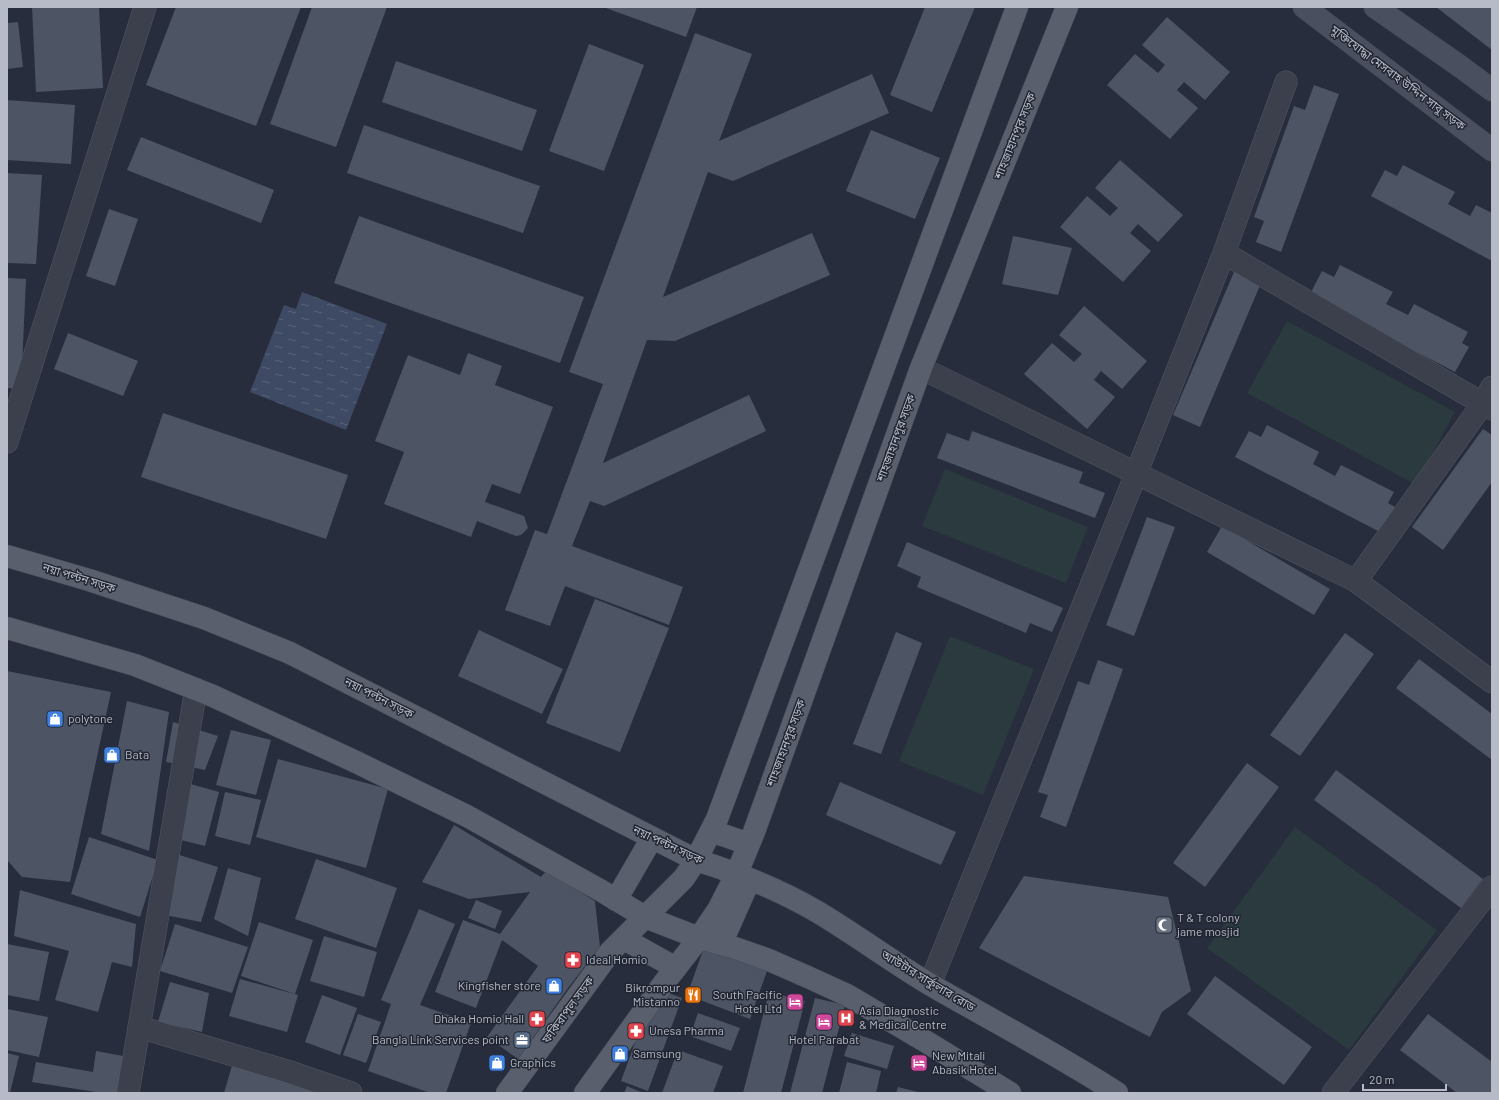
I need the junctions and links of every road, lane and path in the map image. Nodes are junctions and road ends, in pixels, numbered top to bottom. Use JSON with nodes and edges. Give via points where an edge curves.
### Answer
{"nodes":[{"id":1,"x":144,"y":7,"type":"edge"},
{"id":2,"x":1017,"y":7,"type":"edge"},
{"id":3,"x":1067,"y":7,"type":"edge"},
{"id":4,"x":1304,"y":7,"type":"edge"},
{"id":5,"x":1374,"y":7,"type":"edge"},
{"id":6,"x":1286,"y":82,"type":"dead end"},
{"id":7,"x":1492,"y":90,"type":"edge"},
{"id":8,"x":1492,"y":150,"type":"edge"},
{"id":9,"x":1224,"y":253,"type":"junction"},
{"id":10,"x":921,"y":368,"type":"junction"},
{"id":11,"x":1489,"y":399,"type":"edge"},
{"id":12,"x":7,"y":442,"type":"edge"},
{"id":13,"x":1136,"y":474,"type":"junction"},
{"id":14,"x":7,"y":556,"type":"edge"},
{"id":15,"x":1356,"y":581,"type":"junction"},
{"id":16,"x":7,"y":628,"type":"edge"},
{"id":17,"x":1492,"y":682,"type":"edge"},
{"id":18,"x":196,"y":689,"type":"junction"},
{"id":19,"x":711,"y":831,"type":"junction"},
{"id":20,"x":652,"y":838,"type":"junction"},
{"id":21,"x":750,"y":844,"type":"junction"},
{"id":22,"x":696,"y":860,"type":"junction"},
{"id":23,"x":744,"y":876,"type":"junction"},
{"id":24,"x":1492,"y":886,"type":"edge"},
{"id":25,"x":616,"y":900,"type":"junction"},
{"id":26,"x":645,"y":917,"type":"junction"},
{"id":27,"x":699,"y":938,"type":"junction"},
{"id":28,"x":624,"y":939,"type":"junction"},
{"id":29,"x":721,"y":944,"type":"junction"},
{"id":30,"x":676,"y":968,"type":"junction"},
{"id":31,"x":930,"y":984,"type":"junction"},
{"id":32,"x":139,"y":1027,"type":"junction"},
{"id":33,"x":128,"y":1093,"type":"edge"},
{"id":34,"x":351,"y":1093,"type":"edge"},
{"id":35,"x":507,"y":1093,"type":"edge"},
{"id":36,"x":585,"y":1093,"type":"edge"},
{"id":37,"x":1010,"y":1093,"type":"edge"},
{"id":38,"x":1117,"y":1093,"type":"edge"},
{"id":39,"x":1333,"y":1093,"type":"edge"}],
"edges":[{"from":1,"to":12,"type":"street"},
{"from":2,"to":19,"type":"main road"},
{"from":3,"to":10,"type":"main road","name":"শাহজাহানপুর সড়ক"},
{"from":4,"to":8,"type":"main road","name":"মুক্তিযোদ্ধা মেসবাহ উদ্দিন সাবু সড়ক"},
{"from":5,"to":7,"type":"main road"},
{"from":6,"to":9,"type":"street"},
{"from":9,"to":11,"type":"street"},
{"from":9,"to":13,"type":"street"},
{"from":10,"to":13,"type":"street"},
{"from":10,"to":21,"type":"main road","name":"শাহজাহানপুর সড়ক"},
{"from":11,"to":15,"type":"street"},
{"from":13,"to":15,"type":"street"},
{"from":13,"to":31,"type":"street"},
{"from":14,"to":20,"type":"main road","name":"নয়া পল্টন সড়ক","via":[[204,618],[290,653]]},
{"from":15,"to":17,"type":"street"},
{"from":16,"to":18,"type":"main road","via":[[135,665]]},
{"from":18,"to":25,"type":"main road","via":[[346,757],[467,816]]},
{"from":18,"to":32,"type":"street"},
{"from":19,"to":21,"type":"main road"},
{"from":19,"to":22,"type":"main road"},
{"from":20,"to":22,"type":"main road","name":"নয়া পল্টন সড়ক"},
{"from":20,"to":25,"type":"main road"},
{"from":21,"to":23,"type":"main road","name":"শাহজাহানপুর সড়ক"},
{"from":22,"to":23,"type":"main road","name":"নয়া পল্টন সড়ক"},
{"from":22,"to":26,"type":"main road","name":"ফকিরাপুল সড়ক","via":[[684,878]]},
{"from":23,"to":27,"type":"main road"},
{"from":23,"to":29,"type":"main road"},
{"from":23,"to":31,"type":"main road","name":"আউটার সার্কুলার রোড","via":[[816,911]]},
{"from":24,"to":39,"type":"street"},
{"from":25,"to":26,"type":"main road"},
{"from":26,"to":27,"type":"main road"},
{"from":26,"to":28,"type":"main road","name":"ফকিরাপুল সড়ক"},
{"from":27,"to":29,"type":"main road"},
{"from":27,"to":30,"type":"main road"},
{"from":28,"to":30,"type":"main road"},
{"from":28,"to":35,"type":"main road","name":"ফকিরাপুল সড়ক","via":[[610,952]]},
{"from":29,"to":37,"type":"main road","via":[[768,960],[847,996]]},
{"from":30,"to":36,"type":"main road"},
{"from":31,"to":38,"type":"main road","name":"আউটার সার্কুলার রোড","via":[[1027,1038]]},
{"from":32,"to":33,"type":"street"},
{"from":32,"to":34,"type":"street"}]}
